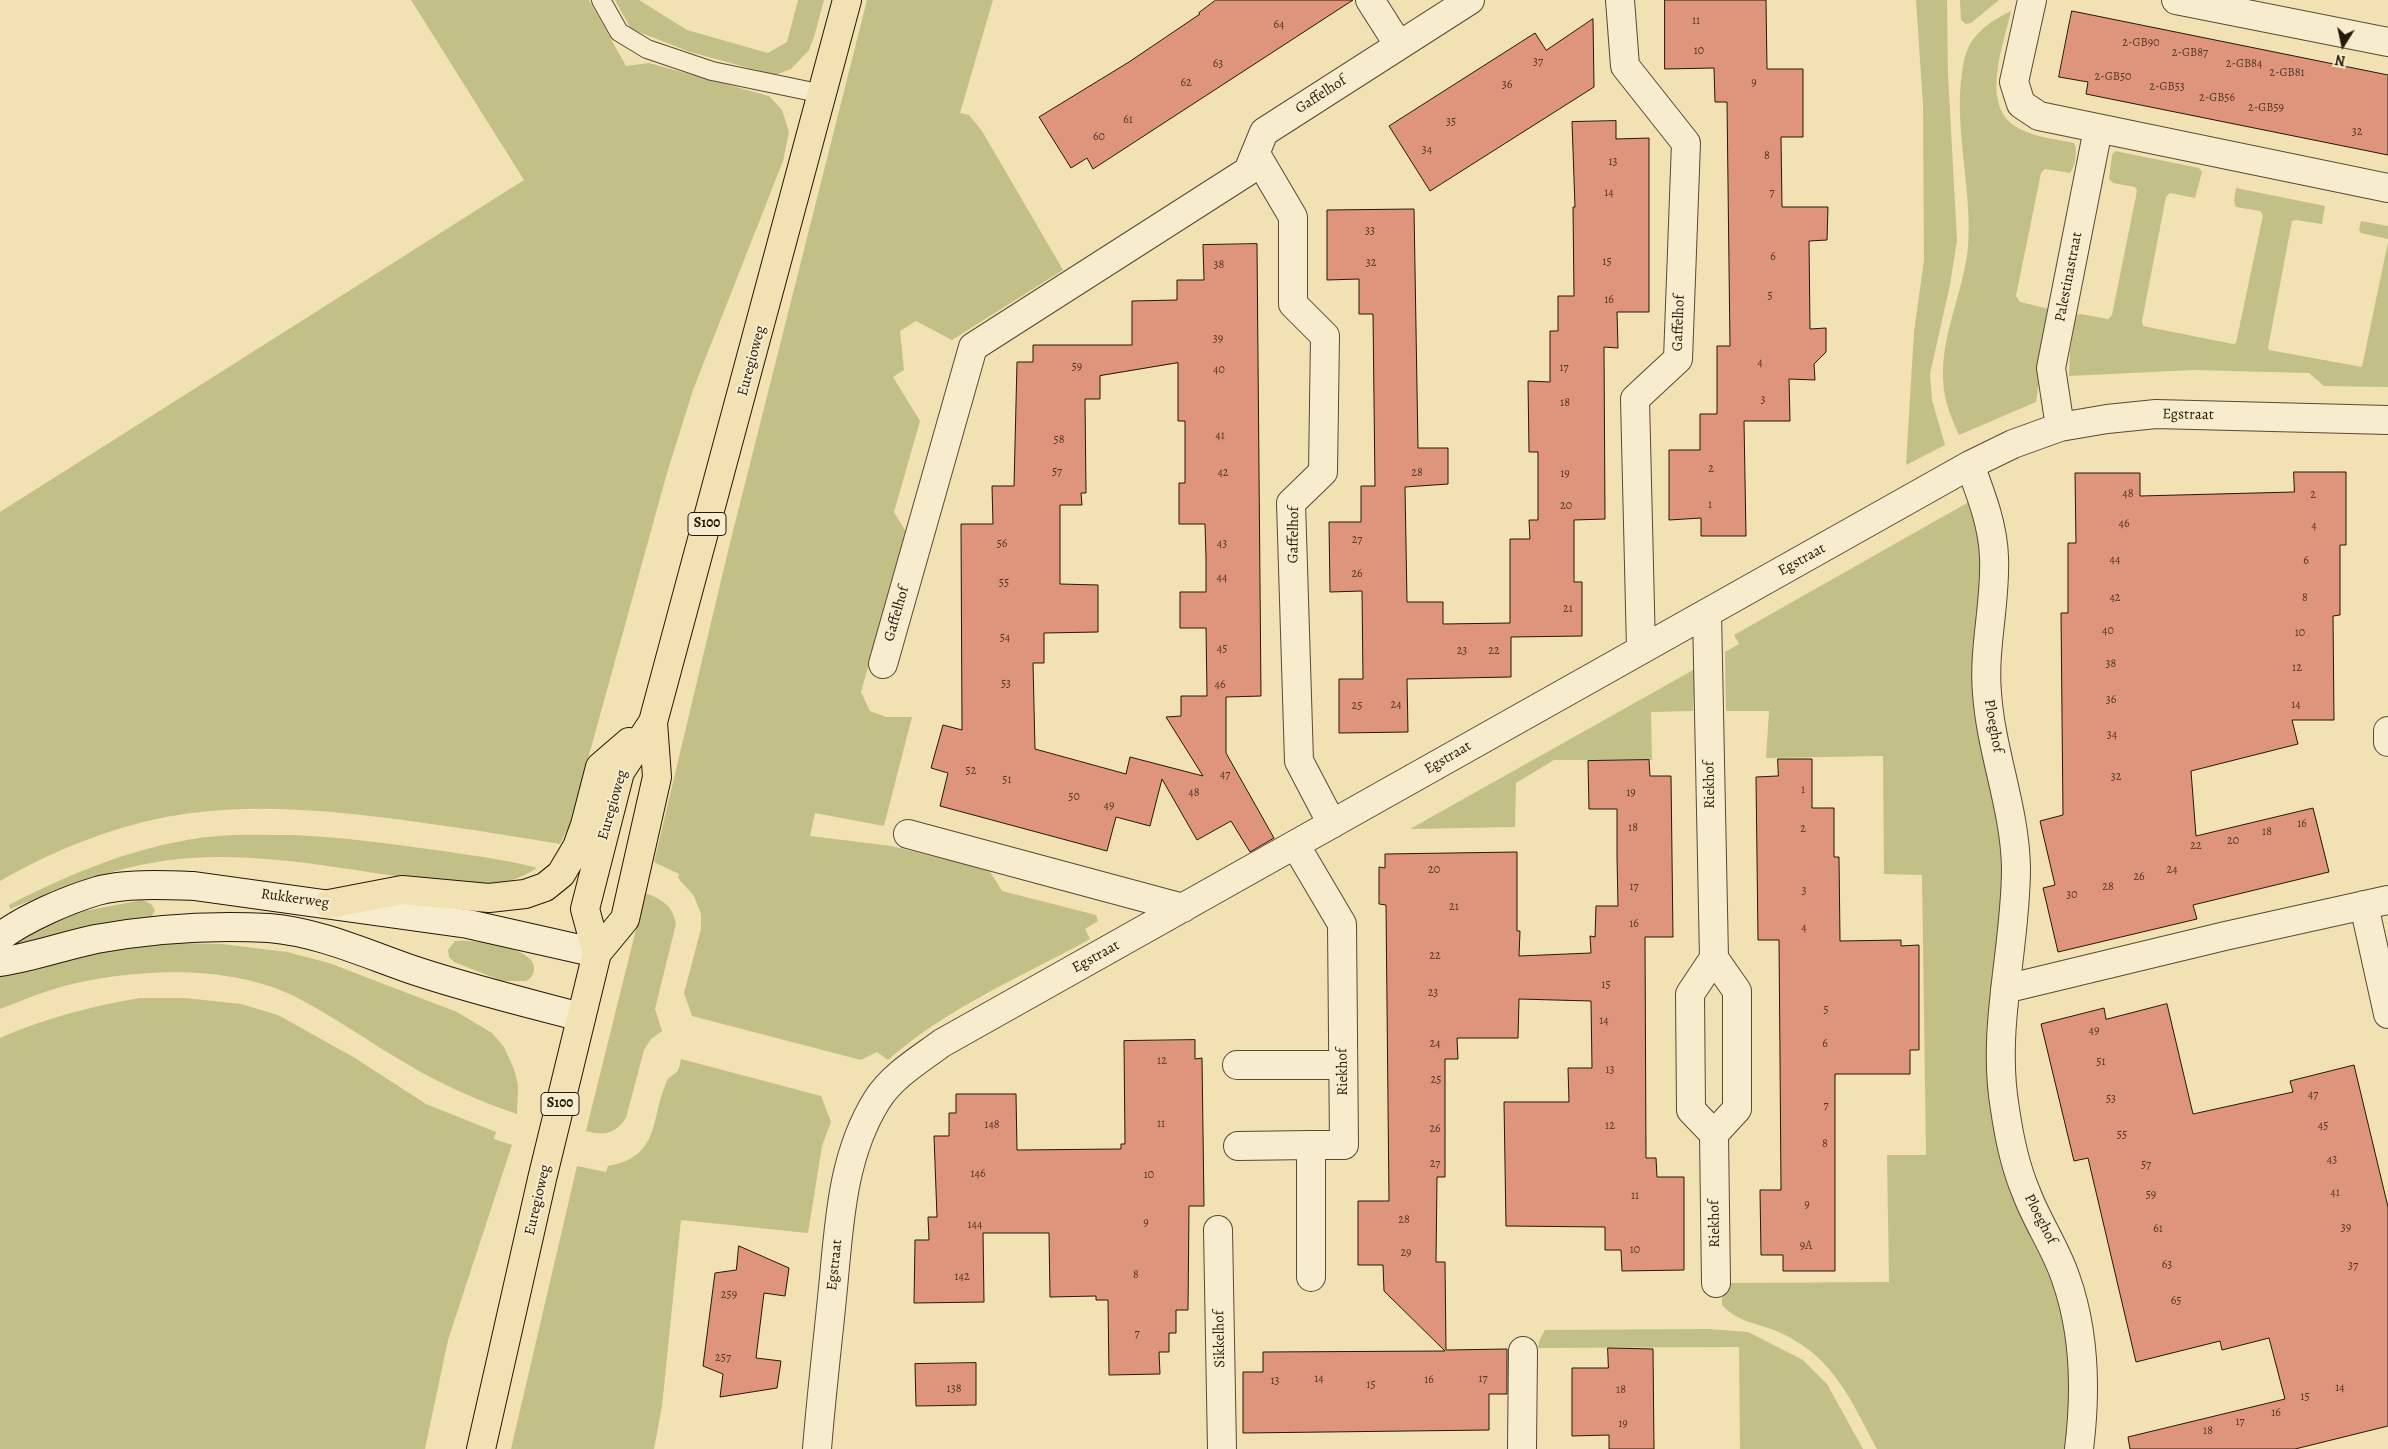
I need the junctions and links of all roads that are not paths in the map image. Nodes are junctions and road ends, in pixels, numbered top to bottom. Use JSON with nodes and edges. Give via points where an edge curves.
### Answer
{"nodes":[{"id":1,"x":601,"y":0,"type":"edge"},
{"id":2,"x":847,"y":0,"type":"edge"},
{"id":3,"x":1370,"y":0,"type":"edge"},
{"id":4,"x":1470,"y":0,"type":"edge"},
{"id":5,"x":1620,"y":0,"type":"edge"},
{"id":6,"x":2032,"y":0,"type":"edge"},
{"id":7,"x":2176,"y":0,"type":"edge"},
{"id":8,"x":2388,"y":42,"type":"edge"},
{"id":9,"x":1398,"y":44,"type":"junction"},
{"id":10,"x":823,"y":94,"type":"junction"},
{"id":11,"x":2098,"y":128,"type":"junction"},
{"id":12,"x":1256,"y":154,"type":"junction"},
{"id":13,"x":2388,"y":188,"type":"edge"},
{"id":14,"x":2388,"y":420,"type":"edge"},
{"id":15,"x":2060,"y":427,"type":"junction"},
{"id":16,"x":1970,"y":465,"type":"junction"},
{"id":17,"x":1707,"y":613,"type":"junction"},
{"id":18,"x":1642,"y":649,"type":"junction"},
{"id":19,"x":882,"y":664,"type":"dead end"},
{"id":20,"x":654,"y":722,"type":"junction"},
{"id":21,"x":2388,"y":731,"type":"edge"},
{"id":22,"x":2388,"y":742,"type":"edge"},
{"id":23,"x":1332,"y":824,"type":"junction"},
{"id":24,"x":908,"y":834,"type":"dead end"},
{"id":25,"x":1296,"y":846,"type":"junction"},
{"id":26,"x":2376,"y":902,"type":"edge"},
{"id":27,"x":329,"y":904,"type":"junction"},
{"id":28,"x":1183,"y":908,"type":"junction"},
{"id":29,"x":0,"y":937,"type":"edge"},
{"id":30,"x":597,"y":952,"type":"junction"},
{"id":31,"x":1714,"y":958,"type":"junction"},
{"id":32,"x":0,"y":962,"type":"edge"},
{"id":33,"x":2005,"y":989,"type":"junction"},
{"id":34,"x":2388,"y":1014,"type":"edge"},
{"id":35,"x":581,"y":1017,"type":"junction"},
{"id":36,"x":1237,"y":1065,"type":"dead end"},
{"id":37,"x":1343,"y":1065,"type":"junction"},
{"id":38,"x":1714,"y":1134,"type":"junction"},
{"id":39,"x":1311,"y":1145,"type":"junction"},
{"id":40,"x":1238,"y":1146,"type":"dead end"},
{"id":41,"x":1218,"y":1230,"type":"dead end"},
{"id":42,"x":1311,"y":1277,"type":"dead end"},
{"id":43,"x":1716,"y":1283,"type":"dead end"},
{"id":44,"x":1523,"y":1351,"type":"dead end"},
{"id":45,"x":481,"y":1449,"type":"edge"},
{"id":46,"x":817,"y":1449,"type":"edge"},
{"id":47,"x":1222,"y":1449,"type":"edge"},
{"id":48,"x":1522,"y":1449,"type":"edge"},
{"id":49,"x":2080,"y":1449,"type":"edge"}],
"edges":[{"from":1,"to":10,"type":"lane","via":[[619,32],[648,49],[712,70]]},
{"from":2,"to":10,"type":"main road","name":"Euregioweg","number":"S100"},
{"from":3,"to":9,"type":"street"},
{"from":4,"to":9,"type":"street","name":"Gaffelhof"},
{"from":5,"to":18,"type":"street","name":"Gaffelhof","via":[[1625,66],[1686,143],[1678,360],[1635,399]]},
{"from":6,"to":11,"type":"street","via":[[2014,82],[2021,104],[2039,116]]},
{"from":7,"to":8,"type":"street"},
{"from":9,"to":12,"type":"street","name":"Gaffelhof","via":[[1264,132]]},
{"from":10,"to":20,"type":"main road","name":"Euregioweg","number":"S100"},
{"from":11,"to":13,"type":"street"},
{"from":11,"to":15,"type":"street","name":"Palestinastraat","via":[[2051,368]]},
{"from":12,"to":19,"type":"street","name":"Gaffelhof","via":[[1248,171],[973,347]]},
{"from":12,"to":23,"type":"street","name":"Gaffelhof","via":[[1293,217],[1293,304],[1325,336],[1324,472],[1292,503],[1299,762]]},
{"from":14,"to":15,"type":"street","name":"Egstraat","via":[[2156,414]]},
{"from":15,"to":16,"type":"street","name":"Egstraat","via":[[2013,444]]},
{"from":16,"to":17,"type":"street","name":"Egstraat"},
{"from":16,"to":33,"type":"street","name":"Ploeghof","via":[[1992,535],[1994,580],[1987,650],[1987,694],[2014,836],[2013,925]]},
{"from":17,"to":18,"type":"street","name":"Egstraat"},
{"from":17,"to":31,"type":"street","name":"Riekhof"},
{"from":18,"to":23,"type":"street","name":"Egstraat"},
{"from":20,"to":27,"type":"main road","via":[[600,767],[577,847],[561,874],[545,888],[490,898],[402,890]]},
{"from":20,"to":30,"type":"main road","name":"Euregioweg","number":"S100","via":[[657,777],[625,920]]},
{"from":20,"to":30,"type":"main road","name":"Euregioweg","number":"S100","via":[[620,772],[586,909]]},
{"from":21,"to":22,"type":"street"},
{"from":23,"to":25,"type":"street","name":"Egstraat"},
{"from":24,"to":28,"type":"street"},
{"from":25,"to":28,"type":"street","name":"Egstraat"},
{"from":25,"to":37,"type":"street","name":"Riekhof","via":[[1342,924]]},
{"from":26,"to":33,"type":"street"},
{"from":26,"to":34,"type":"street"},
{"from":27,"to":29,"type":"street","name":"Rukkerweg","via":[[194,886],[126,887],[99,890],[35,916]]},
{"from":27,"to":30,"type":"street","name":"Rukkerweg","via":[[468,924]]},
{"from":28,"to":46,"type":"street","name":"Egstraat","via":[[942,1043],[907,1068],[877,1099],[858,1137],[845,1184]]},
{"from":30,"to":35,"type":"main road","name":"Euregioweg","number":"S100"},
{"from":31,"to":38,"type":"street","via":[[1737,991],[1737,1109]]},
{"from":31,"to":38,"type":"street","via":[[1690,994],[1691,1110]]},
{"from":32,"to":35,"type":"street","via":[[143,932],[219,927],[268,928],[332,942],[435,977]]},
{"from":33,"to":49,"type":"street","name":"Ploeghof","via":[[1999,1046],[2004,1107],[2026,1194],[2055,1248],[2075,1313],[2082,1357]]},
{"from":35,"to":45,"type":"main road","name":"Euregioweg","number":"S100"},
{"from":36,"to":37,"type":"street"},
{"from":37,"to":39,"type":"street","name":"Riekhof","via":[[1344,1145]]},
{"from":38,"to":43,"type":"street","name":"Riekhof"},
{"from":39,"to":40,"type":"street"},
{"from":39,"to":42,"type":"street"},
{"from":41,"to":47,"type":"street","name":"Sikkelhof"},
{"from":44,"to":48,"type":"street"}]}
